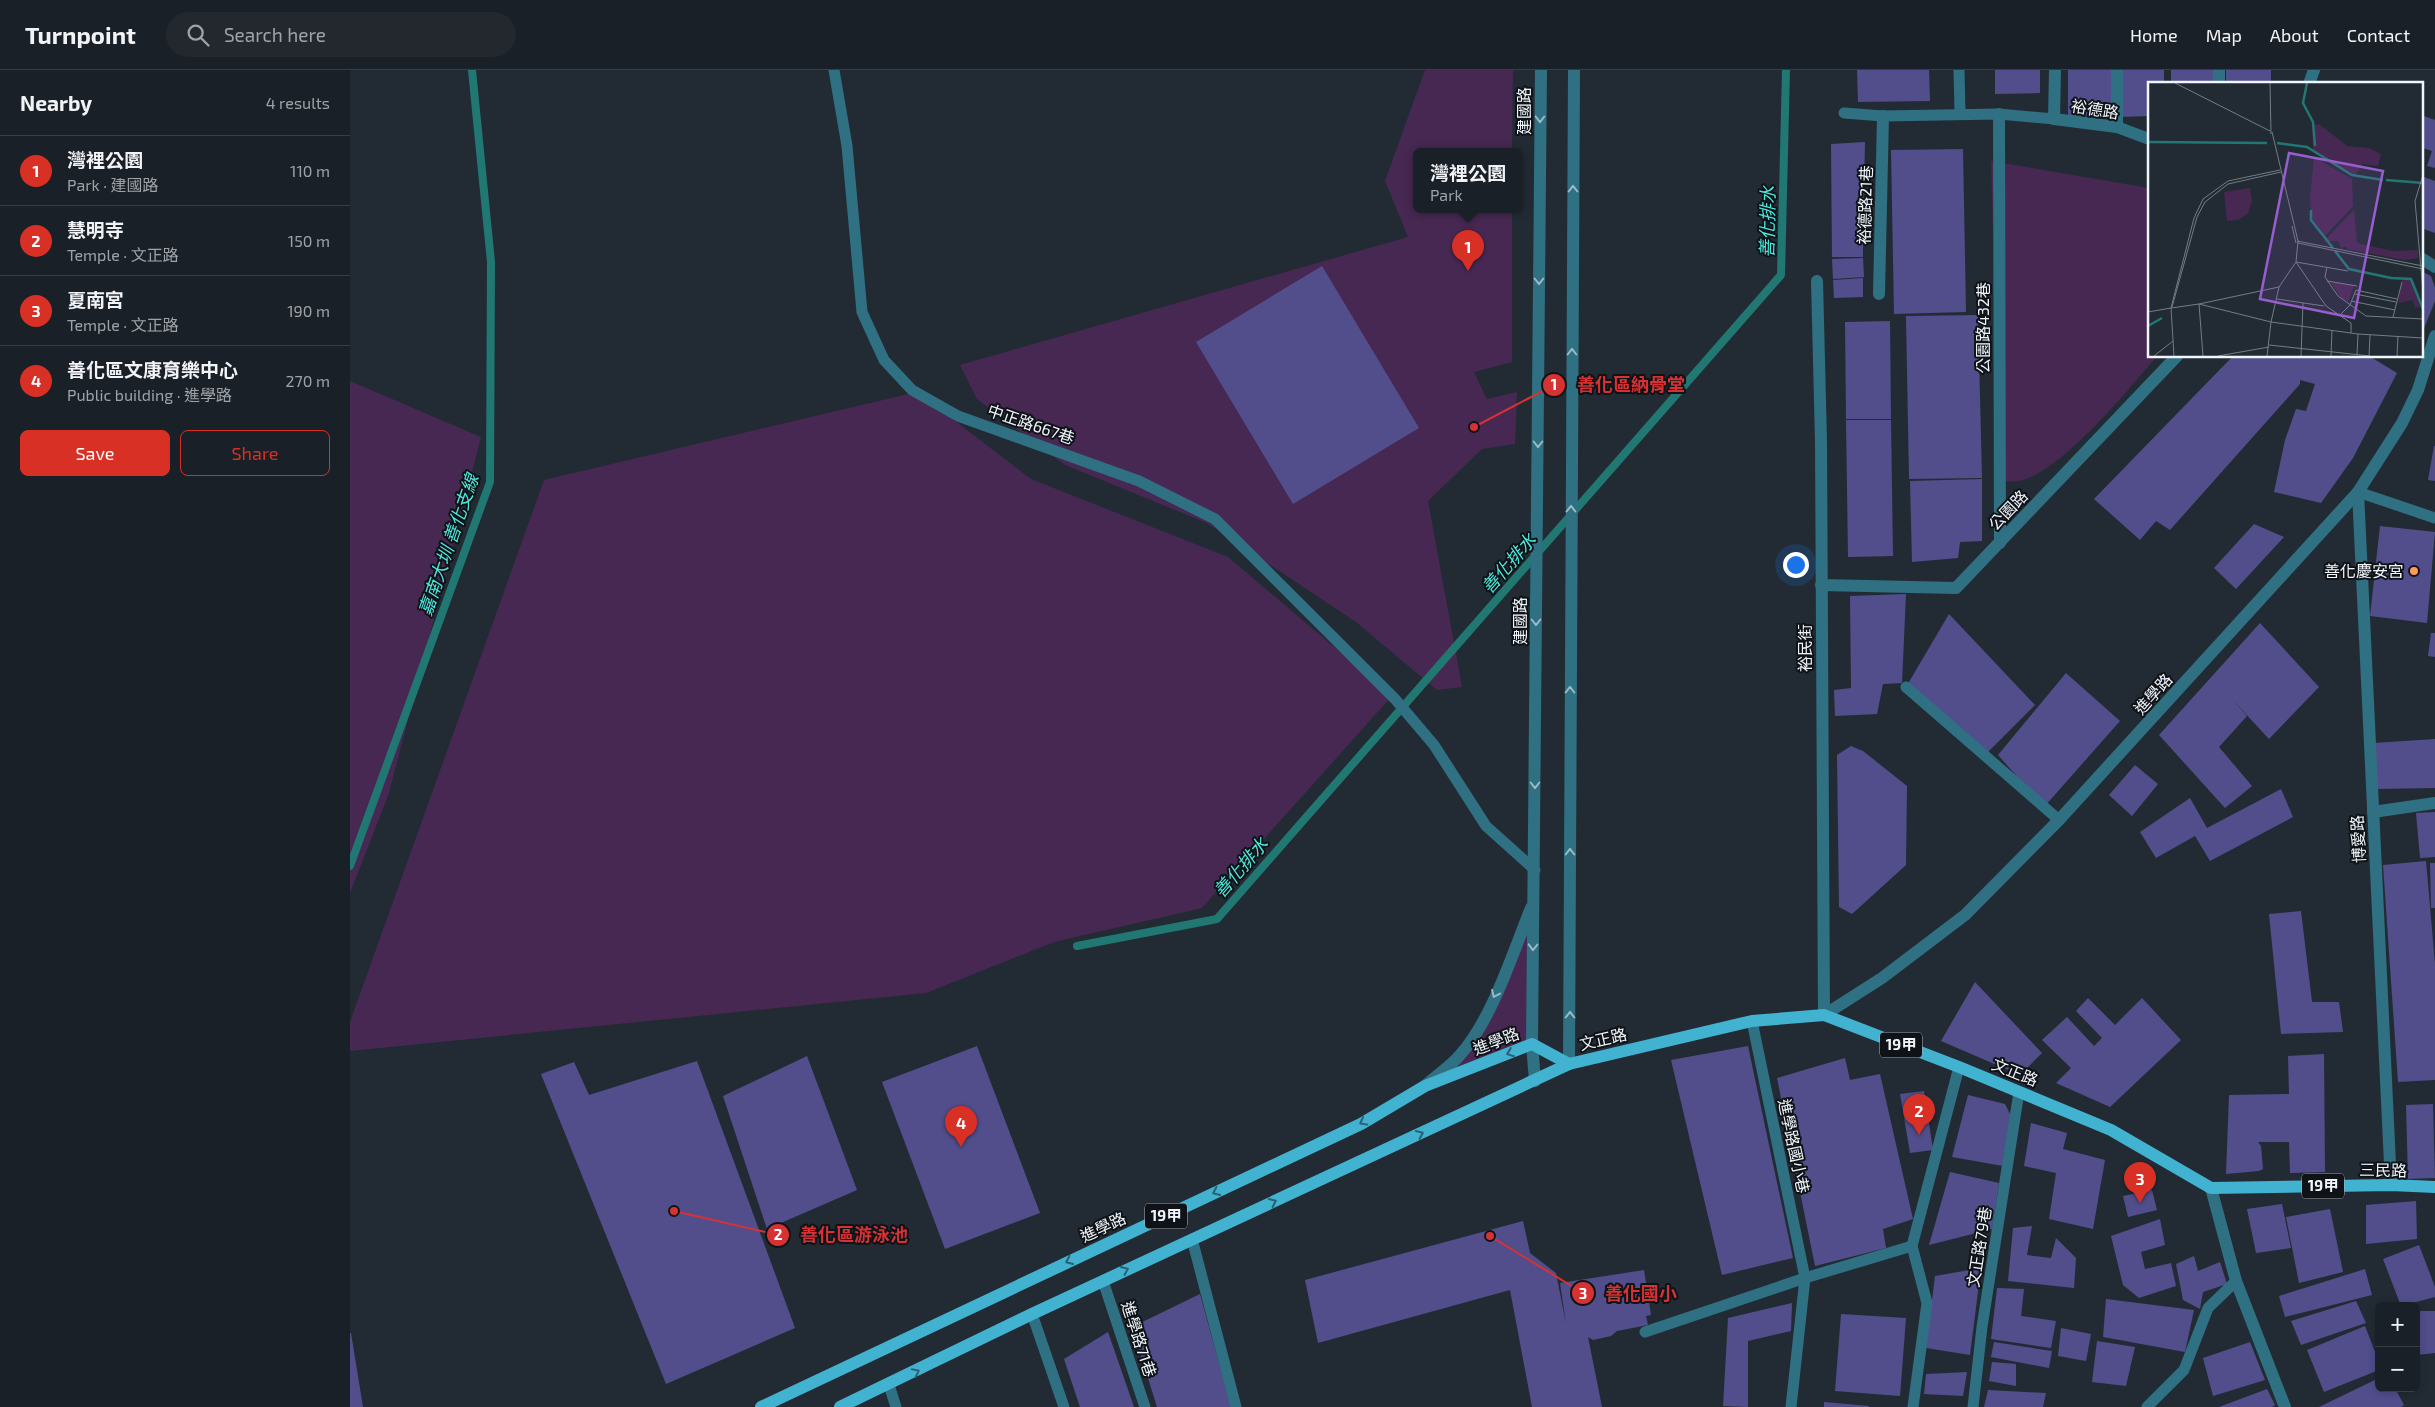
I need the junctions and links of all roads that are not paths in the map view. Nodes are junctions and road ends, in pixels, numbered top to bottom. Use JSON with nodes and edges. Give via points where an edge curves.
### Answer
{"nodes":[{"id":1,"x":834,"y":70,"type":"edge"},
{"id":2,"x":1541,"y":70,"type":"edge"},
{"id":3,"x":1574,"y":70,"type":"edge"},
{"id":4,"x":1959,"y":70,"type":"edge"},
{"id":5,"x":2055,"y":70,"type":"edge"},
{"id":6,"x":2116,"y":70,"type":"edge"},
{"id":7,"x":2314,"y":70,"type":"edge"},
{"id":8,"x":2310,"y":82,"type":"edge"},
{"id":9,"x":1844,"y":113,"type":"dead end"},
{"id":10,"x":1960,"y":113,"type":"junction"},
{"id":11,"x":2000,"y":114,"type":"junction"},
{"id":12,"x":1883,"y":116,"type":"junction"},
{"id":13,"x":2054,"y":119,"type":"junction"},
{"id":14,"x":2117,"y":127,"type":"junction"},
{"id":15,"x":2148,"y":139,"type":"edge"},
{"id":16,"x":2422,"y":259,"type":"edge"},
{"id":17,"x":2435,"y":266,"type":"edge"},
{"id":18,"x":1817,"y":281,"type":"dead end"},
{"id":19,"x":1878,"y":294,"type":"dead end"},
{"id":20,"x":2435,"y":336,"type":"edge"},
{"id":21,"x":2175,"y":358,"type":"edge"},
{"id":22,"x":2358,"y":492,"type":"junction"},
{"id":23,"x":2435,"y":518,"type":"edge"},
{"id":24,"x":2000,"y":543,"type":"junction"},
{"id":25,"x":1821,"y":585,"type":"junction"},
{"id":26,"x":1906,"y":687,"type":"dead end"},
{"id":27,"x":2435,"y":803,"type":"edge"},
{"id":28,"x":2373,"y":812,"type":"junction"},
{"id":29,"x":2059,"y":820,"type":"junction"},
{"id":30,"x":1535,"y":870,"type":"junction"},
{"id":31,"x":1534,"y":901,"type":"junction"},
{"id":32,"x":1824,"y":1015,"type":"junction"},
{"id":33,"x":1752,"y":1021,"type":"junction"},
{"id":34,"x":1532,"y":1044,"type":"junction"},
{"id":35,"x":1569,"y":1064,"type":"junction"},
{"id":36,"x":1959,"y":1067,"type":"junction"},
{"id":37,"x":1535,"y":1081,"type":"junction"},
{"id":38,"x":1424,"y":1086,"type":"junction"},
{"id":39,"x":2019,"y":1092,"type":"junction"},
{"id":40,"x":2391,"y":1185,"type":"junction"},
{"id":41,"x":2435,"y":1187,"type":"edge"},
{"id":42,"x":2211,"y":1188,"type":"junction"},
{"id":43,"x":1192,"y":1239,"type":"junction"},
{"id":44,"x":1912,"y":1246,"type":"junction"},
{"id":45,"x":1805,"y":1278,"type":"junction"},
{"id":46,"x":1103,"y":1280,"type":"junction"},
{"id":47,"x":2236,"y":1281,"type":"junction"},
{"id":48,"x":1032,"y":1314,"type":"junction"},
{"id":49,"x":1645,"y":1332,"type":"dead end"},
{"id":50,"x":889,"y":1385,"type":"junction"},
{"id":51,"x":761,"y":1407,"type":"edge"},
{"id":52,"x":840,"y":1407,"type":"edge"},
{"id":53,"x":896,"y":1407,"type":"edge"},
{"id":54,"x":1064,"y":1407,"type":"edge"},
{"id":55,"x":1145,"y":1407,"type":"edge"},
{"id":56,"x":1236,"y":1407,"type":"edge"},
{"id":57,"x":1791,"y":1407,"type":"edge"},
{"id":58,"x":1913,"y":1407,"type":"edge"},
{"id":59,"x":1972,"y":1407,"type":"edge"},
{"id":60,"x":2147,"y":1407,"type":"edge"},
{"id":61,"x":2285,"y":1407,"type":"edge"}],
"edges":[{"from":1,"to":30,"type":"lane","name":"中正路667巷","via":[[847,146],[862,312],[884,360],[912,390],[958,416],[1139,481],[1214,519],[1395,699],[1434,745],[1486,826]]},
{"from":2,"to":30,"type":"street","name":"建國路","one_way":true},
{"from":35,"to":3,"type":"street","one_way":true},
{"from":4,"to":10,"type":"lane"},
{"from":5,"to":13,"type":"street","name":"裕德路"},
{"from":6,"to":14,"type":"street"},
{"from":7,"to":8,"type":"street"},
{"from":9,"to":12,"type":"lane"},
{"from":10,"to":11,"type":"lane"},
{"from":10,"to":12,"type":"lane"},
{"from":11,"to":13,"type":"lane"},
{"from":11,"to":24,"type":"street","name":"公園路432巷"},
{"from":12,"to":19,"type":"street","name":"裕德路21巷"},
{"from":13,"to":14,"type":"street","name":"裕德路"},
{"from":14,"to":15,"type":"street","name":"裕德路"},
{"from":16,"to":17,"type":"street"},
{"from":18,"to":25,"type":"street","name":"裕民街"},
{"from":20,"to":22,"type":"street","name":"進學路","via":[[2402,423]]},
{"from":21,"to":24,"type":"street","name":"公園路"},
{"from":22,"to":23,"type":"lane"},
{"from":22,"to":28,"type":"street","name":"博愛路"},
{"from":22,"to":29,"type":"street","name":"進學路"},
{"from":24,"to":25,"type":"street","name":"公園路","via":[[1956,588]]},
{"from":25,"to":32,"type":"street","name":"裕民街"},
{"from":26,"to":29,"type":"lane"},
{"from":27,"to":28,"type":"street"},
{"from":28,"to":40,"type":"street","name":"博愛路"},
{"from":29,"to":32,"type":"street","name":"進學路","via":[[1965,915],[1882,978]]},
{"from":30,"to":31,"type":"street","name":"建國路"},
{"from":31,"to":34,"type":"street","name":"建國路","one_way":true},
{"from":31,"to":38,"type":"street","one_way":true,"via":[[1502,980],[1477,1030],[1460,1056]]},
{"from":32,"to":33,"type":"main road","name":"文正路","number":"19甲"},
{"from":32,"to":36,"type":"main road","name":"文正路","number":"19甲"},
{"from":33,"to":35,"type":"main road","name":"文正路","number":"19甲"},
{"from":33,"to":45,"type":"lane","name":"進學路國小巷"},
{"from":34,"to":35,"type":"main road","name":"進學路"},
{"from":34,"to":37,"type":"street","name":"建國路"},
{"from":34,"to":38,"type":"main road","name":"進學路","number":"19甲","one_way":true},
{"from":35,"to":37,"type":"main road","number":"19甲"},
{"from":36,"to":39,"type":"main road","name":"文正路","number":"19甲"},
{"from":36,"to":44,"type":"lane"},
{"from":43,"to":37,"type":"main road","number":"19甲","one_way":true},
{"from":38,"to":51,"type":"main road","name":"進學路","number":"19甲","one_way":true,"via":[[1362,1124]]},
{"from":39,"to":42,"type":"main road","name":"文正路","number":"19甲","via":[[2111,1130]]},
{"from":39,"to":59,"type":"lane","name":"文正路79巷"},
{"from":40,"to":41,"type":"main road","name":"三民路","number":"19甲"},
{"from":40,"to":42,"type":"main road","name":"三民路","number":"19甲"},
{"from":42,"to":47,"type":"street"},
{"from":46,"to":43,"type":"main road","number":"19甲","one_way":true},
{"from":43,"to":56,"type":"lane"},
{"from":44,"to":45,"type":"lane"},
{"from":44,"to":58,"type":"lane","via":[[1927,1303]]},
{"from":45,"to":49,"type":"lane"},
{"from":45,"to":57,"type":"lane"},
{"from":46,"to":48,"type":"main road","number":"19甲"},
{"from":46,"to":55,"type":"lane","name":"進學路71巷"},
{"from":47,"to":60,"type":"lane","via":[[2208,1308],[2184,1370]]},
{"from":47,"to":61,"type":"street"},
{"from":50,"to":48,"type":"main road","number":"19甲","one_way":true},
{"from":48,"to":54,"type":"lane"},
{"from":50,"to":52,"type":"main road","number":"19甲"},
{"from":50,"to":53,"type":"lane"}]}
